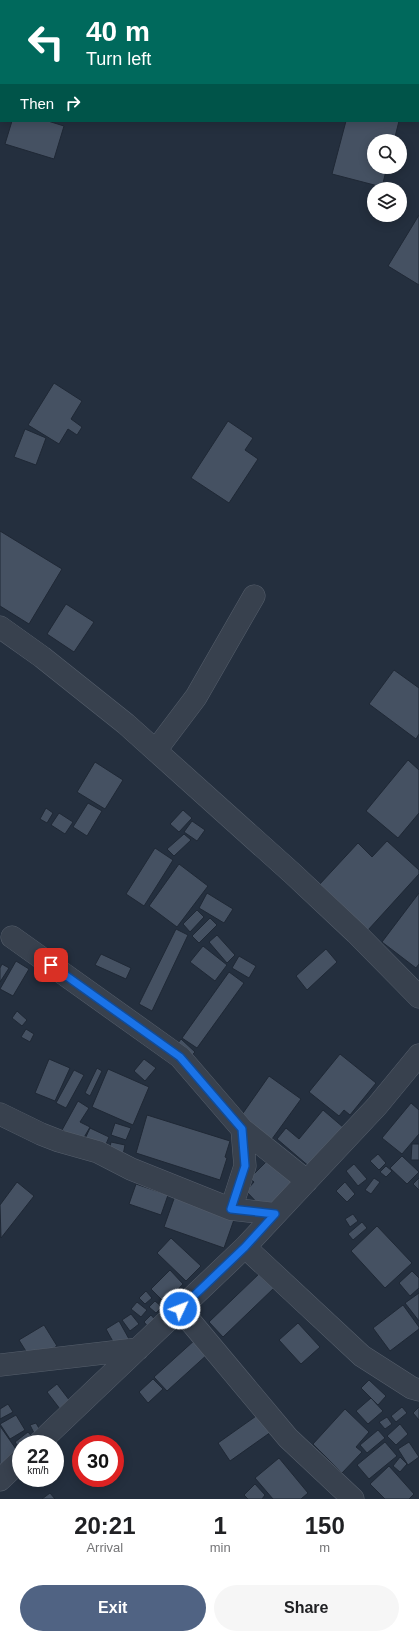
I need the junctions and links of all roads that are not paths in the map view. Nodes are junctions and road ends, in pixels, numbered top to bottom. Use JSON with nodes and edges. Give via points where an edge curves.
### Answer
{"nodes":[{"id":1,"x":254,"y":596,"type":"dead end"},
{"id":2,"x":0,"y":627,"type":"edge"},
{"id":3,"x":156,"y":750,"type":"junction"},
{"id":4,"x":12,"y":938,"type":"dead end"},
{"id":5,"x":419,"y":997,"type":"edge"},
{"id":6,"x":419,"y":1055,"type":"edge"},
{"id":7,"x":0,"y":1114,"type":"edge"},
{"id":8,"x":242,"y":1129,"type":"junction"},
{"id":9,"x":306,"y":1181,"type":"junction"},
{"id":10,"x":231,"y":1209,"type":"junction"},
{"id":11,"x":275,"y":1214,"type":"junction"},
{"id":12,"x":245,"y":1247,"type":"junction"},
{"id":13,"x":180,"y":1309,"type":"junction"},
{"id":14,"x":138,"y":1349,"type":"junction"},
{"id":15,"x":0,"y":1365,"type":"edge"},
{"id":16,"x":419,"y":1390,"type":"edge"},
{"id":17,"x":47,"y":1435,"type":"edge"},
{"id":18,"x":12,"y":1469,"type":"edge"},
{"id":19,"x":0,"y":1480,"type":"edge"},
{"id":20,"x":354,"y":1499,"type":"edge"}],
"edges":[{"from":1,"to":3,"type":"street","via":[[196,697]]},
{"from":2,"to":3,"type":"street","via":[[42,657]]},
{"from":3,"to":5,"type":"street","via":[[292,872]]},
{"from":4,"to":8,"type":"street","via":[[180,1057]]},
{"from":6,"to":9,"type":"street","via":[[377,1106]]},
{"from":7,"to":10,"type":"street","via":[[41,1134],[98,1152],[131,1169]]},
{"from":8,"to":9,"type":"street"},
{"from":8,"to":10,"type":"street","via":[[245,1166]]},
{"from":9,"to":11,"type":"street"},
{"from":10,"to":11,"type":"street"},
{"from":11,"to":12,"type":"street"},
{"from":12,"to":13,"type":"street"},
{"from":12,"to":16,"type":"street","via":[[362,1356]]},
{"from":13,"to":14,"type":"street"},
{"from":13,"to":20,"type":"street","via":[[288,1438]]},
{"from":14,"to":15,"type":"street"},
{"from":14,"to":17,"type":"street"},
{"from":18,"to":19,"type":"street"}]}
